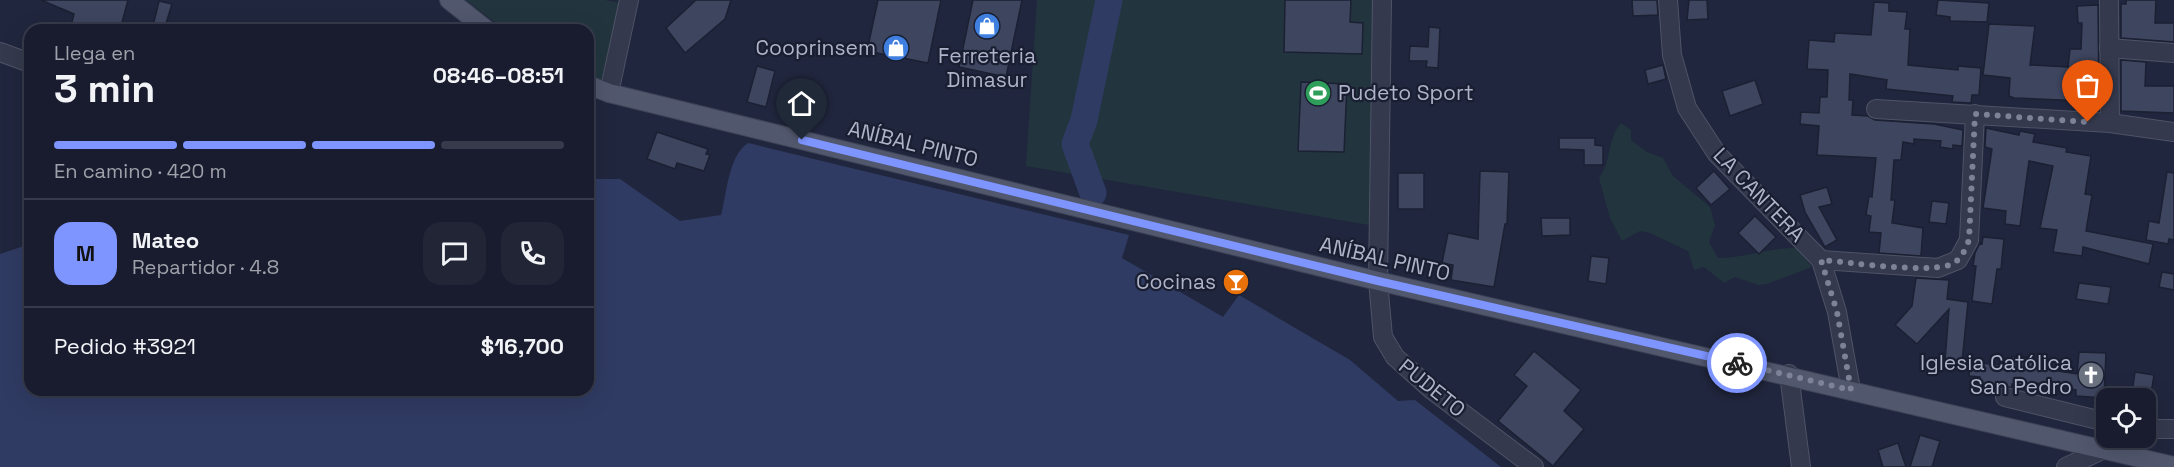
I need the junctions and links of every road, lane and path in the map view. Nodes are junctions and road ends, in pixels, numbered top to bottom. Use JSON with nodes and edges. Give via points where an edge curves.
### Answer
{"nodes":[{"id":1,"x":448,"y":0,"type":"edge"},
{"id":2,"x":629,"y":0,"type":"edge"},
{"id":3,"x":1382,"y":0,"type":"edge"},
{"id":4,"x":1668,"y":0,"type":"edge"},
{"id":5,"x":2109,"y":0,"type":"edge"},
{"id":6,"x":479,"y":24,"type":"edge"},
{"id":7,"x":2109,"y":48,"type":"junction"},
{"id":8,"x":0,"y":52,"type":"edge"},
{"id":9,"x":2174,"y":53,"type":"edge"},
{"id":10,"x":24,"y":61,"type":"edge"},
{"id":11,"x":594,"y":87,"type":"edge"},
{"id":12,"x":609,"y":93,"type":"junction"},
{"id":13,"x":1876,"y":109,"type":"dead end"},
{"id":14,"x":1975,"y":114,"type":"junction"},
{"id":15,"x":2110,"y":123,"type":"junction"},
{"id":16,"x":2174,"y":132,"type":"edge"},
{"id":17,"x":1821,"y":260,"type":"junction"},
{"id":18,"x":1378,"y":281,"type":"junction"},
{"id":19,"x":1788,"y":375,"type":"junction"},
{"id":20,"x":1851,"y":390,"type":"junction"},
{"id":21,"x":2005,"y":397,"type":"dead end"},
{"id":22,"x":2096,"y":420,"type":"edge"},
{"id":23,"x":2156,"y":429,"type":"edge"},
{"id":24,"x":2174,"y":429,"type":"edge"},
{"id":25,"x":2102,"y":450,"type":"junction"},
{"id":26,"x":2174,"y":466,"type":"edge"},
{"id":27,"x":1534,"y":467,"type":"edge"},
{"id":28,"x":1801,"y":467,"type":"edge"},
{"id":29,"x":2066,"y":467,"type":"edge"}],
"edges":[{"from":1,"to":6,"type":"main road"},
{"from":2,"to":12,"type":"street"},
{"from":3,"to":18,"type":"street","name":"PUDETO"},
{"from":4,"to":17,"type":"street","name":"LA CANTERA","via":[[1672,56],[1687,108],[1699,129],[1717,154]]},
{"from":5,"to":7,"type":"street"},
{"from":7,"to":9,"type":"street"},
{"from":7,"to":15,"type":"street"},
{"from":8,"to":10,"type":"street"},
{"from":11,"to":12,"type":"main road","name":"ANÍBAL PINTO"},
{"from":12,"to":18,"type":"main road","name":"ANÍBAL PINTO"},
{"from":13,"to":14,"type":"street"},
{"from":14,"to":15,"type":"street"},
{"from":14,"to":17,"type":"street","via":[[1969,240],[1958,260],[1938,268]]},
{"from":15,"to":16,"type":"street"},
{"from":17,"to":20,"type":"street","name":"LA CANTERA","via":[[1837,312]]},
{"from":18,"to":19,"type":"main road","name":"ANÍBAL PINTO"},
{"from":18,"to":27,"type":"street","name":"PUDETO","via":[[1380,329],[1395,357]]},
{"from":19,"to":20,"type":"main road","name":"ANÍBAL PINTO"},
{"from":19,"to":28,"type":"street"},
{"from":20,"to":25,"type":"main road","name":"ANÍBAL PINTO"},
{"from":21,"to":22,"type":"street"},
{"from":23,"to":24,"type":"street"},
{"from":25,"to":26,"type":"main road","name":"ANÍBAL PINTO"},
{"from":25,"to":29,"type":"street"}]}
